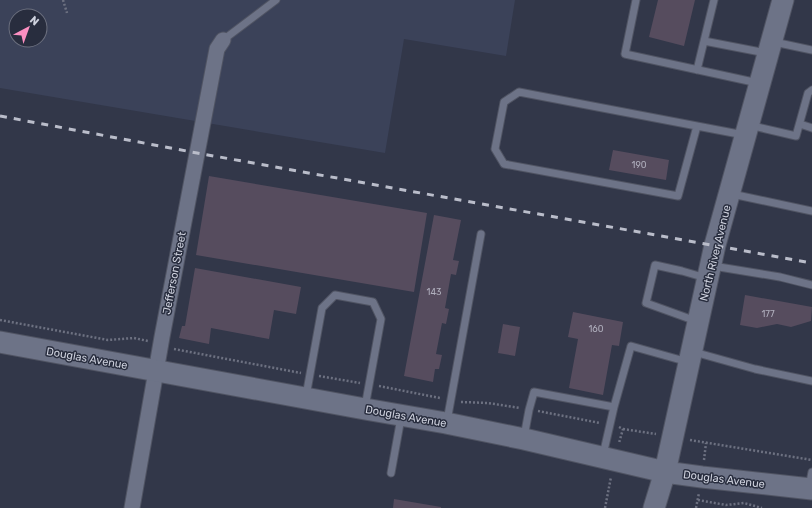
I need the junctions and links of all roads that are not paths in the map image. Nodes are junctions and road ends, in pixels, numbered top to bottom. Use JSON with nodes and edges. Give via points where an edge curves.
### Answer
{"nodes":[{"id":1,"x":276,"y":0,"type":"edge"},
{"id":2,"x":636,"y":0,"type":"edge"},
{"id":3,"x":714,"y":0,"type":"edge"},
{"id":4,"x":783,"y":0,"type":"edge"},
{"id":5,"x":223,"y":40,"type":"joint"},
{"id":6,"x":704,"y":41,"type":"junction"},
{"id":7,"x":770,"y":47,"type":"junction"},
{"id":8,"x":812,"y":50,"type":"edge"},
{"id":9,"x":697,"y":70,"type":"junction"},
{"id":10,"x":760,"y":83,"type":"junction"},
{"id":11,"x":812,"y":90,"type":"edge"},
{"id":12,"x":800,"y":124,"type":"junction"},
{"id":13,"x":697,"y":126,"type":"junction"},
{"id":14,"x":812,"y":128,"type":"edge"},
{"id":15,"x":747,"y":130,"type":"junction"},
{"id":16,"x":730,"y":194,"type":"junction"},
{"id":17,"x":812,"y":211,"type":"edge"},
{"id":18,"x":481,"y":234,"type":"dead end"},
{"id":19,"x":709,"y":272,"type":"junction"},
{"id":20,"x":812,"y":285,"type":"edge"},
{"id":21,"x":698,"y":322,"type":"junction"},
{"id":22,"x":0,"y":342,"type":"edge"},
{"id":23,"x":690,"y":357,"type":"junction"},
{"id":24,"x":156,"y":371,"type":"junction"},
{"id":25,"x":812,"y":381,"type":"edge"},
{"id":26,"x":305,"y":398,"type":"junction"},
{"id":27,"x":614,"y":407,"type":"junction"},
{"id":28,"x":365,"y":409,"type":"junction"},
{"id":29,"x":401,"y":416,"type":"junction"},
{"id":30,"x":446,"y":423,"type":"junction"},
{"id":31,"x":524,"y":439,"type":"junction"},
{"id":32,"x":603,"y":458,"type":"junction"},
{"id":33,"x":665,"y":472,"type":"junction"},
{"id":34,"x":392,"y":473,"type":"dead end"},
{"id":35,"x":811,"y":483,"type":"edge"},
{"id":36,"x":132,"y":508,"type":"edge"},
{"id":37,"x":654,"y":508,"type":"edge"}],
"edges":[{"from":1,"to":5,"type":"lane"},
{"from":2,"to":9,"type":"lane","via":[[625,54]]},
{"from":3,"to":6,"type":"lane"},
{"from":4,"to":7,"type":"street","name":"North River Avenue"},
{"from":5,"to":24,"type":"street","name":"Jefferson Street","via":[[217,49]]},
{"from":6,"to":7,"type":"lane"},
{"from":6,"to":9,"type":"lane"},
{"from":7,"to":8,"type":"lane"},
{"from":7,"to":10,"type":"street","name":"North River Avenue"},
{"from":9,"to":10,"type":"lane"},
{"from":10,"to":15,"type":"street","name":"North River Avenue"},
{"from":11,"to":12,"type":"lane","via":[[808,93]]},
{"from":12,"to":14,"type":"lane"},
{"from":12,"to":15,"type":"lane","via":[[796,136]]},
{"from":13,"to":13,"type":"lane","via":[[519,92],[504,102],[495,149],[504,164],[678,196]]},
{"from":13,"to":15,"type":"lane"},
{"from":15,"to":16,"type":"street","name":"North River Avenue"},
{"from":16,"to":17,"type":"lane"},
{"from":16,"to":19,"type":"street","name":"North River Avenue"},
{"from":18,"to":30,"type":"lane"},
{"from":19,"to":20,"type":"lane","via":[[780,277]]},
{"from":19,"to":21,"type":"street","name":"North River Avenue"},
{"from":19,"to":21,"type":"lane","via":[[682,271],[655,265],[646,303]]},
{"from":21,"to":23,"type":"street","name":"North River Avenue"},
{"from":22,"to":24,"type":"street","name":"Douglas Avenue"},
{"from":23,"to":25,"type":"lane"},
{"from":23,"to":27,"type":"lane","via":[[631,346]]},
{"from":23,"to":33,"type":"street","name":"North River Avenue"},
{"from":24,"to":26,"type":"street","name":"Douglas Avenue"},
{"from":24,"to":36,"type":"street","name":"Jefferson Street"},
{"from":26,"to":28,"type":"street","name":"Douglas Avenue"},
{"from":26,"to":28,"type":"lane","via":[[322,308],[335,295],[373,302],[381,319]]},
{"from":27,"to":31,"type":"lane","via":[[534,392]]},
{"from":27,"to":32,"type":"lane"},
{"from":28,"to":29,"type":"street","name":"Douglas Avenue"},
{"from":29,"to":30,"type":"street","name":"Douglas Avenue"},
{"from":29,"to":34,"type":"lane"},
{"from":30,"to":31,"type":"street","name":"Douglas Avenue"},
{"from":31,"to":32,"type":"street","name":"Douglas Avenue"},
{"from":32,"to":33,"type":"street","name":"Douglas Avenue"},
{"from":33,"to":35,"type":"street","name":"Douglas Avenue","via":[[702,478]]},
{"from":33,"to":37,"type":"street","name":"North River Avenue"}]}
